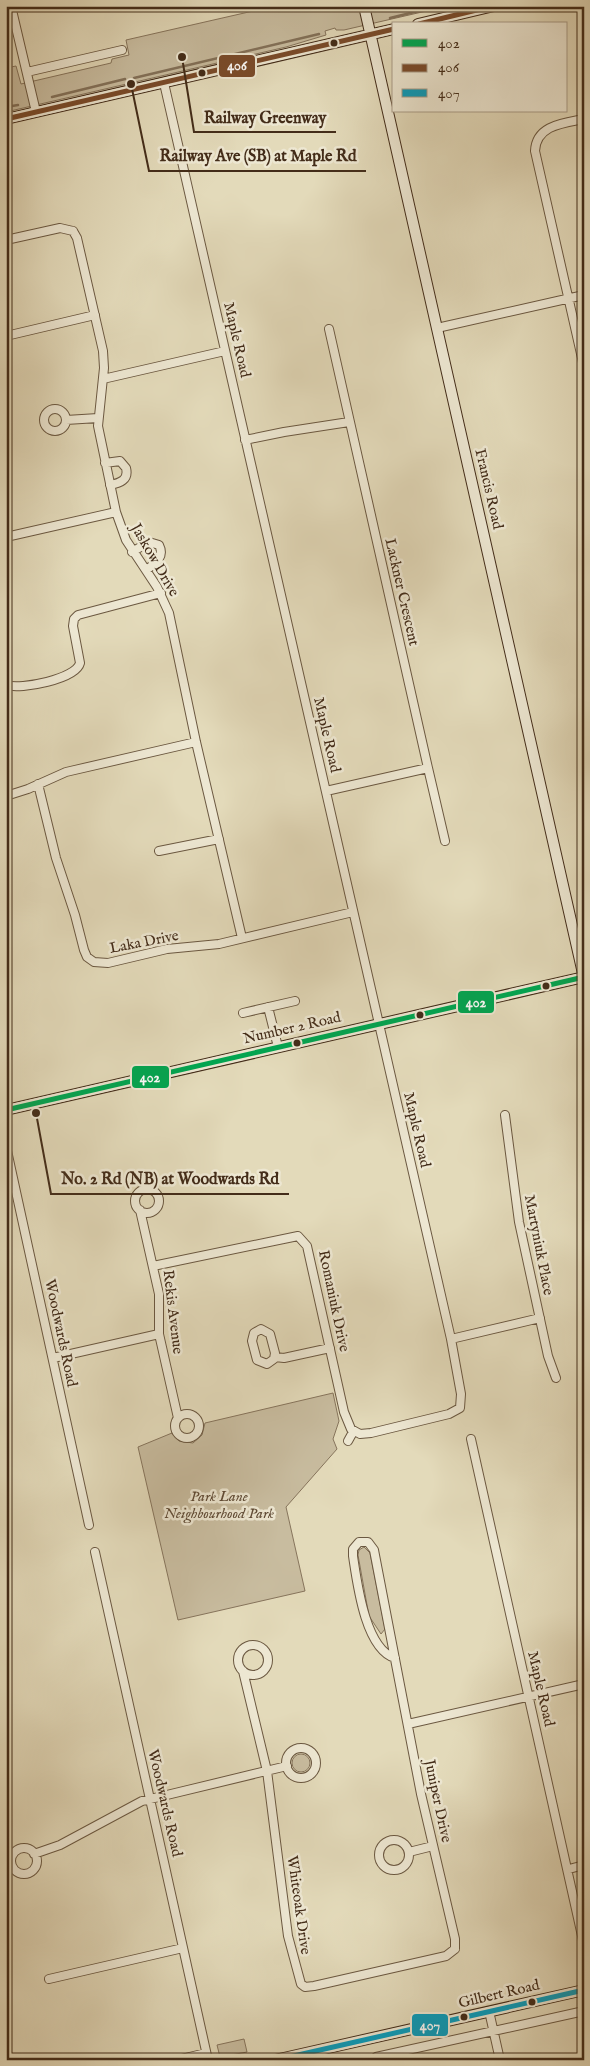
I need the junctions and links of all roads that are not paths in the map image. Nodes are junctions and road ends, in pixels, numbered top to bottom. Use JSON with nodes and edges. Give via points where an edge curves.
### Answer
{"nodes":[{"id":1,"x":11,"y":6,"type":"edge"},
{"id":2,"x":364,"y":6,"type":"edge"},
{"id":3,"x":494,"y":6,"type":"edge"},
{"id":4,"x":426,"y":22,"type":"edge"},
{"id":5,"x":392,"y":30,"type":"edge"},
{"id":6,"x":371,"y":35,"type":"junction"},
{"id":7,"x":122,"y":50,"type":"dead end"},
{"id":8,"x":27,"y":72,"type":"junction"},
{"id":9,"x":164,"y":83,"type":"junction"},
{"id":10,"x":36,"y":112,"type":"junction"},
{"id":11,"x":584,"y":118,"type":"edge"},
{"id":12,"x":6,"y":119,"type":"edge"},
{"id":13,"x":6,"y":240,"type":"edge"},
{"id":14,"x":584,"y":295,"type":"edge"},
{"id":15,"x":568,"y":299,"type":"junction"},
{"id":16,"x":95,"y":315,"type":"junction"},
{"id":17,"x":437,"y":328,"type":"junction"},
{"id":18,"x":329,"y":330,"type":"dead end"},
{"id":19,"x":6,"y":336,"type":"edge"},
{"id":20,"x":225,"y":351,"type":"junction"},
{"id":21,"x":584,"y":367,"type":"edge"},
{"id":22,"x":103,"y":379,"type":"junction"},
{"id":23,"x":98,"y":418,"type":"junction"},
{"id":24,"x":66,"y":420,"type":"dead end"},
{"id":25,"x":349,"y":422,"type":"junction"},
{"id":26,"x":245,"y":440,"type":"junction"},
{"id":27,"x":105,"y":463,"type":"junction"},
{"id":28,"x":110,"y":485,"type":"junction"},
{"id":29,"x":116,"y":512,"type":"junction"},
{"id":30,"x":6,"y":537,"type":"edge"},
{"id":31,"x":132,"y":552,"type":"junction"},
{"id":32,"x":146,"y":570,"type":"junction"},
{"id":33,"x":161,"y":593,"type":"junction"},
{"id":34,"x":6,"y":685,"type":"edge"},
{"id":35,"x":196,"y":742,"type":"junction"},
{"id":36,"x":428,"y":768,"type":"junction"},
{"id":37,"x":38,"y":784,"type":"junction"},
{"id":38,"x":326,"y":792,"type":"junction"},
{"id":39,"x":6,"y":796,"type":"edge"},
{"id":40,"x":219,"y":839,"type":"junction"},
{"id":41,"x":445,"y":840,"type":"dead end"},
{"id":42,"x":159,"y":851,"type":"dead end"},
{"id":43,"x":353,"y":912,"type":"junction"},
{"id":44,"x":242,"y":938,"type":"junction"},
{"id":45,"x":584,"y":977,"type":"edge"},
{"id":46,"x":295,"y":1001,"type":"dead end"},
{"id":47,"x":268,"y":1007,"type":"junction"},
{"id":48,"x":243,"y":1013,"type":"dead end"},
{"id":49,"x":380,"y":1023,"type":"junction"},
{"id":50,"x":278,"y":1047,"type":"junction"},
{"id":51,"x":6,"y":1110,"type":"edge"},
{"id":52,"x":505,"y":1115,"type":"dead end"},
{"id":53,"x":6,"y":1146,"type":"edge"},
{"id":54,"x":140,"y":1210,"type":"dead end"},
{"id":55,"x":153,"y":1266,"type":"junction"},
{"id":56,"x":540,"y":1318,"type":"junction"},
{"id":57,"x":159,"y":1334,"type":"junction"},
{"id":58,"x":451,"y":1338,"type":"junction"},
{"id":59,"x":330,"y":1348,"type":"junction"},
{"id":60,"x":275,"y":1356,"type":"dead end"},
{"id":61,"x":52,"y":1358,"type":"junction"},
{"id":62,"x":556,"y":1378,"type":"dead end"},
{"id":63,"x":178,"y":1418,"type":"dead end"},
{"id":64,"x":353,"y":1432,"type":"junction"},
{"id":65,"x":471,"y":1439,"type":"dead end"},
{"id":66,"x":348,"y":1441,"type":"dead end"},
{"id":67,"x":89,"y":1525,"type":"dead end"},
{"id":68,"x":95,"y":1552,"type":"dead end"},
{"id":69,"x":395,"y":1658,"type":"junction"},
{"id":70,"x":243,"y":1671,"type":"dead end"},
{"id":71,"x":584,"y":1684,"type":"edge"},
{"id":72,"x":529,"y":1697,"type":"junction"},
{"id":73,"x":408,"y":1724,"type":"junction"},
{"id":74,"x":287,"y":1766,"type":"junction"},
{"id":75,"x":267,"y":1771,"type":"junction"},
{"id":76,"x":150,"y":1799,"type":"junction"},
{"id":77,"x":433,"y":1846,"type":"junction"},
{"id":78,"x":409,"y":1852,"type":"junction"},
{"id":79,"x":34,"y":1854,"type":"dead end"},
{"id":80,"x":584,"y":1865,"type":"edge"},
{"id":81,"x":568,"y":1868,"type":"junction"},
{"id":82,"x":584,"y":1945,"type":"edge"},
{"id":83,"x":183,"y":1948,"type":"junction"},
{"id":84,"x":455,"y":1949,"type":"junction"},
{"id":85,"x":463,"y":1952,"type":"dead end"},
{"id":86,"x":49,"y":1978,"type":"dead end"},
{"id":87,"x":584,"y":1990,"type":"edge"},
{"id":88,"x":488,"y":2011,"type":"junction"},
{"id":89,"x":584,"y":2011,"type":"edge"},
{"id":90,"x":493,"y":2031,"type":"junction"},
{"id":91,"x":207,"y":2056,"type":"edge"},
{"id":92,"x":177,"y":2060,"type":"edge"},
{"id":93,"x":275,"y":2060,"type":"edge"},
{"id":94,"x":376,"y":2060,"type":"edge"},
{"id":95,"x":500,"y":2060,"type":"edge"}],
"edges":[{"from":1,"to":8,"type":"street"},
{"from":2,"to":6,"type":"main road","name":"Francis Road"},
{"from":3,"to":4,"type":"main road"},
{"from":5,"to":6,"type":"main road"},
{"from":6,"to":9,"type":"main road"},
{"from":6,"to":17,"type":"main road","name":"Francis Road"},
{"from":7,"to":8,"type":"street"},
{"from":8,"to":10,"type":"street"},
{"from":9,"to":10,"type":"main road"},
{"from":9,"to":20,"type":"street","name":"Maple Road"},
{"from":10,"to":12,"type":"main road"},
{"from":11,"to":15,"type":"street","via":[[551,127],[539,137],[535,147]]},
{"from":13,"to":16,"type":"street","name":"Jaskow Drive","via":[[60,228],[75,228]]},
{"from":14,"to":15,"type":"street"},
{"from":15,"to":17,"type":"street"},
{"from":15,"to":21,"type":"street"},
{"from":16,"to":19,"type":"street"},
{"from":16,"to":22,"type":"street","name":"Jaskow Drive","via":[[103,350]]},
{"from":17,"to":45,"type":"main road","name":"Francis Road"},
{"from":18,"to":25,"type":"street","name":"Lackner Crescent"},
{"from":20,"to":22,"type":"street"},
{"from":20,"to":26,"type":"street","name":"Maple Road"},
{"from":22,"to":23,"type":"street","name":"Jaskow Drive"},
{"from":23,"to":24,"type":"street"},
{"from":23,"to":27,"type":"street","name":"Jaskow Drive"},
{"from":25,"to":26,"type":"street"},
{"from":25,"to":36,"type":"street","name":"Lackner Crescent"},
{"from":26,"to":38,"type":"street","name":"Maple Road"},
{"from":27,"to":28,"type":"street","name":"Jaskow Drive"},
{"from":27,"to":28,"type":"street","via":[[120,461],[126,468],[124,480]]},
{"from":28,"to":29,"type":"street","name":"Jaskow Drive"},
{"from":29,"to":30,"type":"street"},
{"from":29,"to":31,"type":"street","name":"Jaskow Drive"},
{"from":31,"to":32,"type":"street","name":"Jaskow Drive"},
{"from":31,"to":32,"type":"street","via":[[149,542],[159,545],[160,558]]},
{"from":32,"to":33,"type":"street","name":"Jaskow Drive"},
{"from":33,"to":34,"type":"street","via":[[78,614],[73,626],[80,663],[72,675],[22,686]]},
{"from":33,"to":35,"type":"street","name":"Jaskow Drive","via":[[169,613]]},
{"from":35,"to":37,"type":"street","via":[[82,768]]},
{"from":35,"to":40,"type":"street","name":"Jaskow Drive"},
{"from":36,"to":38,"type":"street"},
{"from":36,"to":41,"type":"street","name":"Lackner Crescent"},
{"from":37,"to":39,"type":"street"},
{"from":37,"to":44,"type":"street","name":"Laka Drive","via":[[56,858],[87,957],[94,962],[108,963],[167,949],[219,944]]},
{"from":38,"to":43,"type":"street","name":"Maple Road"},
{"from":40,"to":42,"type":"street"},
{"from":40,"to":44,"type":"street","name":"Jaskow Drive"},
{"from":43,"to":44,"type":"street","name":"Laka Drive"},
{"from":43,"to":49,"type":"street","name":"Maple Road"},
{"from":45,"to":49,"type":"main road","name":"Number 2 Road"},
{"from":46,"to":47,"type":"street"},
{"from":47,"to":48,"type":"street"},
{"from":47,"to":50,"type":"street"},
{"from":49,"to":50,"type":"main road","name":"Number 2 Road"},
{"from":49,"to":58,"type":"street","name":"Maple Road"},
{"from":50,"to":51,"type":"main road","name":"Number 2 Road"},
{"from":52,"to":56,"type":"street","name":"Martyniuk Place","via":[[519,1222]]},
{"from":53,"to":61,"type":"street","name":"Woodwards Road"},
{"from":54,"to":55,"type":"street","name":"Rekis Avenue"},
{"from":55,"to":57,"type":"street","name":"Rekis Avenue","via":[[160,1304]]},
{"from":55,"to":59,"type":"street","name":"Romaniuk Drive","via":[[288,1236],[305,1236]]},
{"from":56,"to":58,"type":"street"},
{"from":56,"to":62,"type":"street","name":"Martyniuk Place"},
{"from":57,"to":61,"type":"street"},
{"from":57,"to":63,"type":"street","name":"Rekis Avenue"},
{"from":58,"to":64,"type":"street","name":"Maple Road","via":[[461,1394],[460,1408],[450,1414],[371,1433]]},
{"from":59,"to":60,"type":"street","via":[[284,1358]]},
{"from":59,"to":64,"type":"street","name":"Romaniuk Drive","via":[[346,1420]]},
{"from":61,"to":67,"type":"street","name":"Woodwards Road"},
{"from":64,"to":66,"type":"street"},
{"from":65,"to":72,"type":"street","name":"Maple Road"},
{"from":68,"to":76,"type":"street","name":"Woodwards Road"},
{"from":69,"to":69,"type":"street","name":"Juniper Drive","via":[[374,1550],[368,1542],[358,1542],[353,1556],[364,1618],[385,1652]]},
{"from":69,"to":73,"type":"street","name":"Juniper Drive"},
{"from":70,"to":75,"type":"street","name":"Whiteoak Drive"},
{"from":71,"to":72,"type":"street"},
{"from":72,"to":73,"type":"street"},
{"from":72,"to":81,"type":"street","name":"Maple Road"},
{"from":73,"to":77,"type":"street","name":"Juniper Drive"},
{"from":74,"to":74,"type":"street","via":[[294,1776],[303,1778],[313,1772],[316,1761],[310,1751],[298,1748],[289,1754]]},
{"from":74,"to":75,"type":"street"},
{"from":75,"to":76,"type":"street"},
{"from":75,"to":84,"type":"street","name":"Whiteoak Drive","via":[[288,1936],[301,1984],[318,1986],[446,1956]]},
{"from":76,"to":79,"type":"street","via":[[58,1846]]},
{"from":76,"to":83,"type":"street","name":"Woodwards Road"},
{"from":77,"to":78,"type":"street"},
{"from":77,"to":84,"type":"street","name":"Juniper Drive"},
{"from":78,"to":78,"type":"street","via":[[403,1843],[391,1840],[381,1848],[380,1860],[385,1867],[397,1870],[407,1863]]},
{"from":80,"to":81,"type":"street"},
{"from":81,"to":82,"type":"street","name":"Maple Road"},
{"from":83,"to":86,"type":"street"},
{"from":83,"to":91,"type":"street","name":"Woodwards Road"},
{"from":84,"to":85,"type":"street"},
{"from":87,"to":88,"type":"main road","name":"Gilbert Road"},
{"from":88,"to":90,"type":"street"},
{"from":88,"to":93,"type":"main road","name":"Gilbert Road"},
{"from":89,"to":90,"type":"street"},
{"from":90,"to":94,"type":"street","via":[[376,2057]]},
{"from":90,"to":95,"type":"street"},
{"from":91,"to":92,"type":"street"}]}
